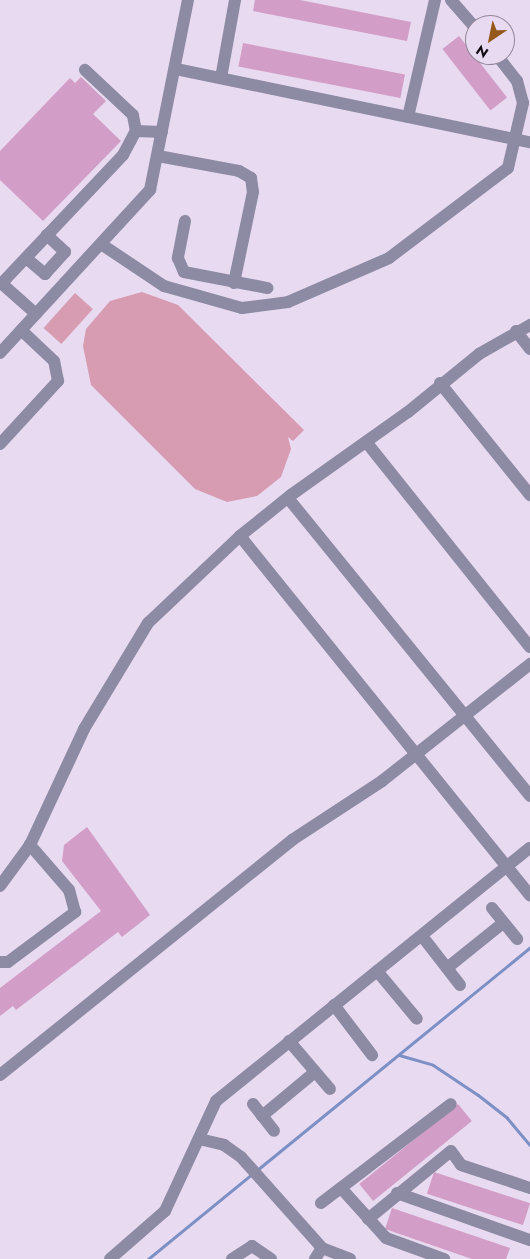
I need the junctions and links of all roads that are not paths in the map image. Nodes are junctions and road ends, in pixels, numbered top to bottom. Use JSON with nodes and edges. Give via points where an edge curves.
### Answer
{"nodes":[{"id":1,"x":188,"y":0,"type":"edge"},
{"id":2,"x":235,"y":0,"type":"edge"},
{"id":3,"x":435,"y":0,"type":"edge"},
{"id":4,"x":451,"y":0,"type":"edge"},
{"id":5,"x":465,"y":16,"type":"edge"},
{"id":6,"x":504,"y":65,"type":"edge"},
{"id":7,"x":176,"y":68,"type":"junction"},
{"id":8,"x":85,"y":70,"type":"dead end"},
{"id":9,"x":221,"y":78,"type":"junction"},
{"id":10,"x":408,"y":117,"type":"junction"},
{"id":11,"x":136,"y":131,"type":"junction"},
{"id":12,"x":162,"y":132,"type":"junction"},
{"id":13,"x":515,"y":139,"type":"junction"},
{"id":14,"x":530,"y":142,"type":"edge"},
{"id":15,"x":158,"y":156,"type":"junction"},
{"id":16,"x":185,"y":221,"type":"dead end"},
{"id":17,"x":47,"y":235,"type":"junction"},
{"id":18,"x":100,"y":244,"type":"junction"},
{"id":19,"x":26,"y":258,"type":"junction"},
{"id":20,"x":1,"y":283,"type":"edge"},
{"id":21,"x":234,"y":283,"type":"junction"},
{"id":22,"x":267,"y":288,"type":"dead end"},
{"id":23,"x":36,"y":314,"type":"junction"},
{"id":24,"x":530,"y":325,"type":"edge"},
{"id":25,"x":21,"y":330,"type":"junction"},
{"id":26,"x":516,"y":330,"type":"junction"},
{"id":27,"x":530,"y":349,"type":"edge"},
{"id":28,"x":0,"y":353,"type":"edge"},
{"id":29,"x":440,"y":383,"type":"junction"},
{"id":30,"x":367,"y":443,"type":"junction"},
{"id":31,"x":0,"y":444,"type":"edge"},
{"id":32,"x":530,"y":495,"type":"edge"},
{"id":33,"x":288,"y":498,"type":"junction"},
{"id":34,"x":240,"y":536,"type":"junction"},
{"id":35,"x":530,"y":646,"type":"edge"},
{"id":36,"x":530,"y":664,"type":"edge"},
{"id":37,"x":465,"y":715,"type":"junction"},
{"id":38,"x":418,"y":754,"type":"junction"},
{"id":39,"x":530,"y":796,"type":"edge"},
{"id":40,"x":30,"y":845,"type":"junction"},
{"id":41,"x":530,"y":848,"type":"edge"},
{"id":42,"x":508,"y":868,"type":"junction"},
{"id":43,"x":0,"y":886,"type":"edge"},
{"id":44,"x":530,"y":896,"type":"edge"},
{"id":45,"x":492,"y":908,"type":"dead end"},
{"id":46,"x":503,"y":922,"type":"junction"},
{"id":47,"x":422,"y":936,"type":"junction"},
{"id":48,"x":517,"y":940,"type":"dead end"},
{"id":49,"x":0,"y":962,"type":"edge"},
{"id":50,"x":447,"y":968,"type":"junction"},
{"id":51,"x":377,"y":971,"type":"junction"},
{"id":52,"x":460,"y":985,"type":"dead end"},
{"id":53,"x":334,"y":1005,"type":"junction"},
{"id":54,"x":417,"y":1019,"type":"dead end"},
{"id":55,"x":289,"y":1041,"type":"junction"},
{"id":56,"x":372,"y":1054,"type":"dead end"},
{"id":57,"x":315,"y":1072,"type":"junction"},
{"id":58,"x":0,"y":1075,"type":"edge"},
{"id":59,"x":330,"y":1089,"type":"dead end"},
{"id":60,"x":253,"y":1104,"type":"dead end"},
{"id":61,"x":451,"y":1104,"type":"dead end"},
{"id":62,"x":262,"y":1116,"type":"junction"},
{"id":63,"x":274,"y":1131,"type":"dead end"},
{"id":64,"x":199,"y":1139,"type":"junction"},
{"id":65,"x":341,"y":1188,"type":"junction"},
{"id":66,"x":530,"y":1188,"type":"edge"},
{"id":67,"x":397,"y":1193,"type":"junction"},
{"id":68,"x":321,"y":1203,"type":"dead end"},
{"id":69,"x":368,"y":1219,"type":"junction"},
{"id":70,"x":530,"y":1240,"type":"edge"},
{"id":71,"x":322,"y":1248,"type":"junction"},
{"id":72,"x":110,"y":1259,"type":"edge"},
{"id":73,"x":232,"y":1259,"type":"edge"},
{"id":74,"x":271,"y":1259,"type":"edge"},
{"id":75,"x":315,"y":1259,"type":"edge"},
{"id":76,"x":350,"y":1259,"type":"edge"},
{"id":77,"x":444,"y":1259,"type":"edge"}],
"edges":[{"from":1,"to":7,"type":"lane"},
{"from":2,"to":9,"type":"lane"},
{"from":3,"to":10,"type":"lane"},
{"from":4,"to":5,"type":"lane"},
{"from":6,"to":13,"type":"lane","via":[[522,92],[522,115]]},
{"from":7,"to":9,"type":"lane"},
{"from":7,"to":12,"type":"lane"},
{"from":8,"to":11,"type":"lane","via":[[133,116]]},
{"from":9,"to":10,"type":"lane"},
{"from":10,"to":13,"type":"lane"},
{"from":11,"to":12,"type":"lane"},
{"from":11,"to":17,"type":"lane","via":[[123,155]]},
{"from":12,"to":15,"type":"lane"},
{"from":13,"to":14,"type":"lane"},
{"from":13,"to":18,"type":"lane","via":[[508,168],[389,258],[288,302],[242,308],[195,298],[142,276]]},
{"from":15,"to":18,"type":"lane","via":[[150,190]]},
{"from":15,"to":21,"type":"lane","via":[[239,171],[250,178],[253,192]]},
{"from":16,"to":21,"type":"lane","via":[[178,265],[198,277]]},
{"from":17,"to":19,"type":"lane"},
{"from":17,"to":19,"type":"lane","via":[[65,252],[45,274]]},
{"from":18,"to":23,"type":"lane"},
{"from":19,"to":20,"type":"lane"},
{"from":20,"to":23,"type":"lane"},
{"from":21,"to":22,"type":"lane"},
{"from":23,"to":25,"type":"lane"},
{"from":24,"to":26,"type":"lane"},
{"from":25,"to":28,"type":"lane"},
{"from":25,"to":31,"type":"lane","via":[[54,361],[58,381]]},
{"from":26,"to":27,"type":"lane"},
{"from":26,"to":29,"type":"lane"},
{"from":29,"to":30,"type":"lane"},
{"from":29,"to":32,"type":"lane"},
{"from":30,"to":33,"type":"lane"},
{"from":30,"to":35,"type":"lane"},
{"from":33,"to":34,"type":"lane"},
{"from":33,"to":37,"type":"lane"},
{"from":34,"to":38,"type":"lane"},
{"from":34,"to":40,"type":"lane","via":[[148,623],[84,729]]},
{"from":36,"to":37,"type":"lane"},
{"from":37,"to":38,"type":"lane"},
{"from":37,"to":39,"type":"lane"},
{"from":38,"to":42,"type":"lane"},
{"from":38,"to":58,"type":"lane","via":[[292,840]]},
{"from":40,"to":43,"type":"lane"},
{"from":40,"to":49,"type":"lane","via":[[69,890],[75,912],[8,962]]},
{"from":41,"to":42,"type":"lane"},
{"from":42,"to":44,"type":"lane"},
{"from":42,"to":47,"type":"lane"},
{"from":45,"to":46,"type":"lane"},
{"from":46,"to":48,"type":"lane"},
{"from":46,"to":50,"type":"lane"},
{"from":47,"to":50,"type":"lane"},
{"from":47,"to":51,"type":"lane"},
{"from":50,"to":52,"type":"lane"},
{"from":51,"to":53,"type":"lane"},
{"from":51,"to":54,"type":"lane"},
{"from":53,"to":55,"type":"lane"},
{"from":53,"to":56,"type":"lane"},
{"from":55,"to":57,"type":"lane"},
{"from":55,"to":64,"type":"lane","via":[[216,1101]]},
{"from":57,"to":59,"type":"lane"},
{"from":57,"to":62,"type":"lane"},
{"from":60,"to":62,"type":"lane"},
{"from":61,"to":65,"type":"lane"},
{"from":62,"to":63,"type":"lane"},
{"from":64,"to":71,"type":"lane","via":[[224,1145],[241,1156]]},
{"from":64,"to":72,"type":"lane","via":[[165,1211]]},
{"from":65,"to":68,"type":"lane"},
{"from":65,"to":69,"type":"lane"},
{"from":66,"to":67,"type":"lane","via":[[461,1165],[451,1151]]},
{"from":67,"to":69,"type":"lane"},
{"from":67,"to":70,"type":"lane"},
{"from":69,"to":77,"type":"lane","via":[[386,1238]]},
{"from":71,"to":75,"type":"lane"},
{"from":71,"to":76,"type":"lane"},
{"from":73,"to":74,"type":"lane","via":[[252,1246]]}]}
